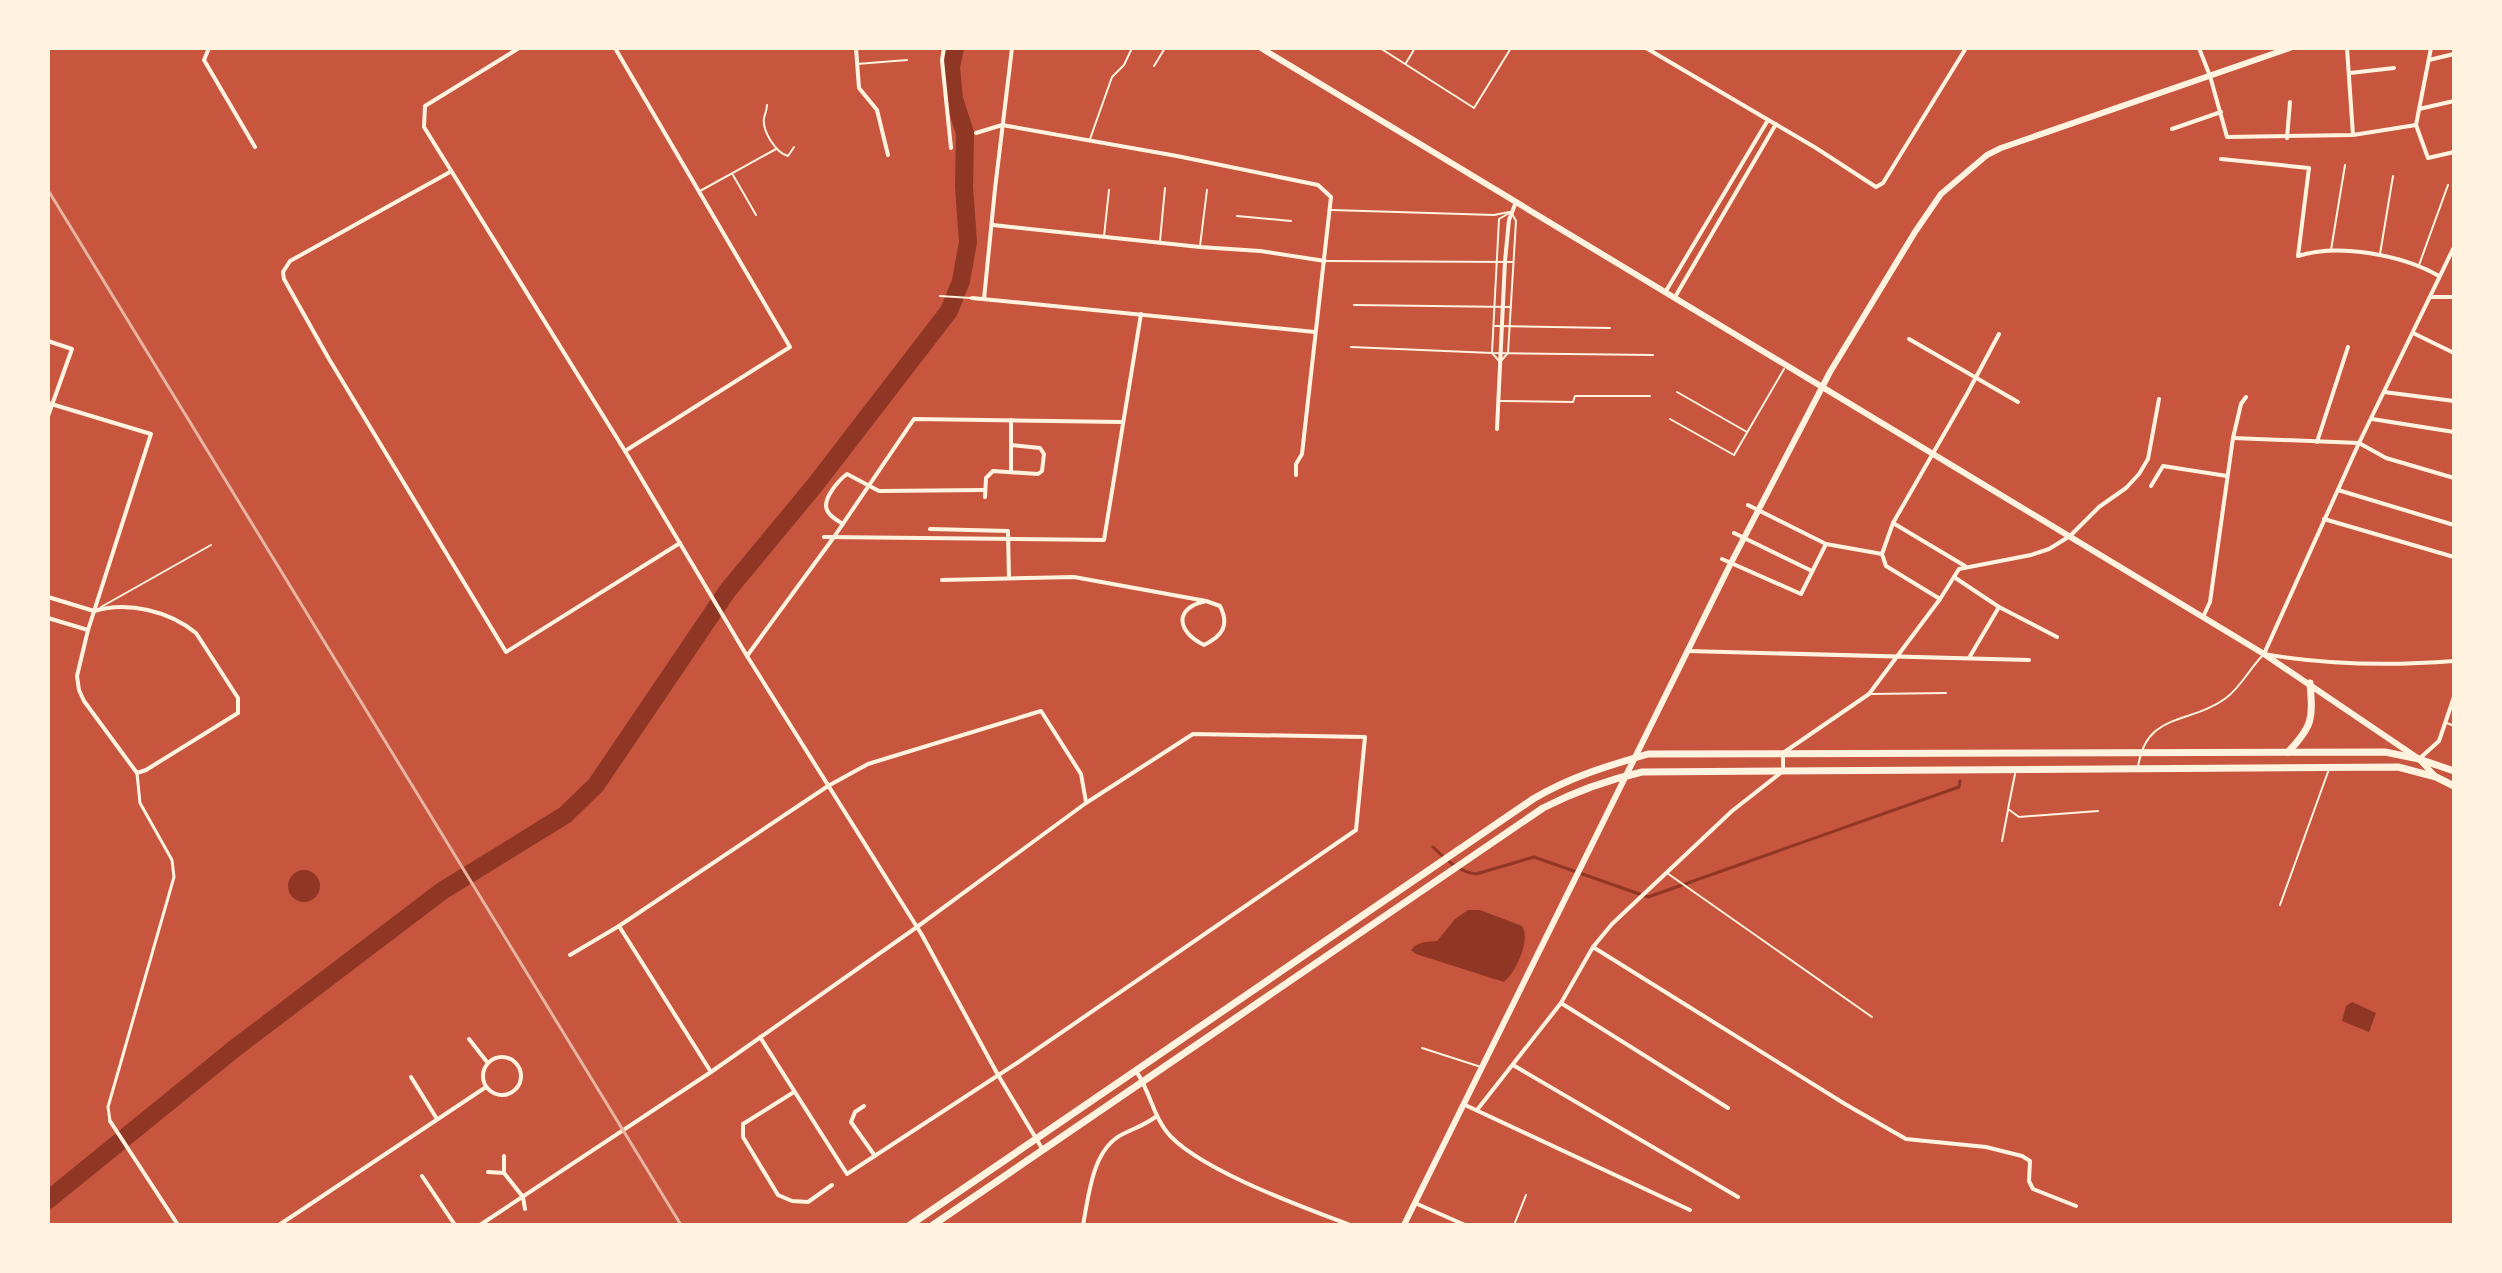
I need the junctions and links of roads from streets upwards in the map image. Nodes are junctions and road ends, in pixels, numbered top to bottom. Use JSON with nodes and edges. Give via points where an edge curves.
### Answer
{"nodes":[{"id":1,"x":209,"y":48,"type":"edge"},
{"id":2,"x":519,"y":48,"type":"edge"},
{"id":3,"x":615,"y":48,"type":"edge"},
{"id":4,"x":856,"y":48,"type":"edge"},
{"id":5,"x":944,"y":48,"type":"edge"},
{"id":6,"x":1012,"y":48,"type":"edge"},
{"id":7,"x":1261,"y":48,"type":"edge"},
{"id":8,"x":1646,"y":48,"type":"edge"},
{"id":9,"x":1966,"y":48,"type":"edge"},
{"id":10,"x":2199,"y":48,"type":"edge"},
{"id":11,"x":2290,"y":48,"type":"edge"},
{"id":12,"x":2347,"y":48,"type":"edge"},
{"id":13,"x":2431,"y":48,"type":"edge"},
{"id":14,"x":2278,"y":50,"type":"edge"},
{"id":15,"x":2454,"y":54,"type":"edge"},
{"id":16,"x":2429,"y":60,"type":"junction"},
{"id":17,"x":2394,"y":68,"type":"dead end"},
{"id":18,"x":2350,"y":73,"type":"junction"},
{"id":19,"x":2210,"y":76,"type":"junction"},
{"id":20,"x":2454,"y":101,"type":"edge"},
{"id":21,"x":2290,"y":102,"type":"dead end"},
{"id":22,"x":2419,"y":109,"type":"junction"},
{"id":23,"x":2221,"y":112,"type":"junction"},
{"id":24,"x":1768,"y":120,"type":"junction"},
{"id":25,"x":1776,"y":124,"type":"junction"},
{"id":26,"x":1002,"y":125,"type":"junction"},
{"id":27,"x":2416,"y":125,"type":"junction"},
{"id":28,"x":2172,"y":129,"type":"dead end"},
{"id":29,"x":976,"y":133,"type":"dead end"},
{"id":30,"x":2353,"y":135,"type":"junction"},
{"id":31,"x":2287,"y":138,"type":"junction"},
{"id":32,"x":255,"y":147,"type":"dead end"},
{"id":33,"x":951,"y":148,"type":"dead end"},
{"id":34,"x":2454,"y":152,"type":"edge"},
{"id":35,"x":888,"y":155,"type":"dead end"},
{"id":36,"x":2221,"y":159,"type":"dead end"},
{"id":37,"x":450,"y":172,"type":"junction"},
{"id":38,"x":1516,"y":202,"type":"junction"},
{"id":39,"x":993,"y":225,"type":"junction"},
{"id":40,"x":2454,"y":247,"type":"edge"},
{"id":41,"x":1325,"y":261,"type":"junction"},
{"id":42,"x":2440,"y":277,"type":"junction"},
{"id":43,"x":1666,"y":291,"type":"junction"},
{"id":44,"x":1675,"y":297,"type":"junction"},
{"id":45,"x":2430,"y":297,"type":"junction"},
{"id":46,"x":2454,"y":297,"type":"edge"},
{"id":47,"x":972,"y":298,"type":"road end"},
{"id":48,"x":984,"y":299,"type":"junction"},
{"id":49,"x":1141,"y":314,"type":"junction"},
{"id":50,"x":1315,"y":332,"type":"junction"},
{"id":51,"x":2413,"y":333,"type":"junction"},
{"id":52,"x":1999,"y":334,"type":"dead end"},
{"id":53,"x":1909,"y":339,"type":"dead end"},
{"id":54,"x":48,"y":341,"type":"edge"},
{"id":55,"x":2348,"y":347,"type":"dead end"},
{"id":56,"x":2454,"y":353,"type":"edge"},
{"id":57,"x":1975,"y":378,"type":"junction"},
{"id":58,"x":1823,"y":386,"type":"junction"},
{"id":59,"x":2384,"y":392,"type":"junction"},
{"id":60,"x":2246,"y":397,"type":"dead end"},
{"id":61,"x":2159,"y":399,"type":"dead end"},
{"id":62,"x":2454,"y":401,"type":"edge"},
{"id":63,"x":2018,"y":402,"type":"dead end"},
{"id":64,"x":50,"y":403,"type":"edge"},
{"id":65,"x":48,"y":416,"type":"edge"},
{"id":66,"x":2372,"y":419,"type":"junction"},
{"id":67,"x":1011,"y":420,"type":"junction"},
{"id":68,"x":1122,"y":422,"type":"junction"},
{"id":69,"x":1497,"y":429,"type":"dead end"},
{"id":70,"x":2454,"y":432,"type":"edge"},
{"id":71,"x":2233,"y":438,"type":"junction"},
{"id":72,"x":2317,"y":442,"type":"junction"},
{"id":73,"x":2359,"y":443,"type":"junction"},
{"id":74,"x":1011,"y":445,"type":"junction"},
{"id":75,"x":625,"y":451,"type":"junction"},
{"id":76,"x":1932,"y":453,"type":"junction"},
{"id":77,"x":1011,"y":472,"type":"junction"},
{"id":78,"x":1296,"y":475,"type":"dead end"},
{"id":79,"x":2227,"y":476,"type":"junction"},
{"id":80,"x":2454,"y":478,"type":"edge"},
{"id":81,"x":2151,"y":486,"type":"dead end"},
{"id":82,"x":868,"y":487,"type":"junction"},
{"id":83,"x":985,"y":490,"type":"junction"},
{"id":84,"x":2338,"y":490,"type":"junction"},
{"id":85,"x":985,"y":497,"type":"dead end"},
{"id":86,"x":1748,"y":505,"type":"dead end"},
{"id":87,"x":1758,"y":510,"type":"junction"},
{"id":88,"x":2324,"y":519,"type":"junction"},
{"id":89,"x":1893,"y":523,"type":"junction"},
{"id":90,"x":843,"y":524,"type":"junction"},
{"id":91,"x":2454,"y":525,"type":"edge"},
{"id":92,"x":930,"y":529,"type":"dead end"},
{"id":93,"x":1734,"y":533,"type":"dead end"},
{"id":94,"x":1744,"y":536,"type":"junction"},
{"id":95,"x":2070,"y":536,"type":"junction"},
{"id":96,"x":824,"y":537,"type":"dead end"},
{"id":97,"x":834,"y":537,"type":"junction"},
{"id":98,"x":1008,"y":539,"type":"junction"},
{"id":99,"x":680,"y":543,"type":"junction"},
{"id":100,"x":1826,"y":544,"type":"junction"},
{"id":101,"x":1882,"y":554,"type":"junction"},
{"id":102,"x":2454,"y":557,"type":"edge"},
{"id":103,"x":1722,"y":559,"type":"dead end"},
{"id":104,"x":1731,"y":563,"type":"junction"},
{"id":105,"x":1967,"y":568,"type":"junction"},
{"id":106,"x":1812,"y":571,"type":"junction"},
{"id":107,"x":1954,"y":577,"type":"junction"},
{"id":108,"x":1009,"y":578,"type":"junction"},
{"id":109,"x":942,"y":580,"type":"dead end"},
{"id":110,"x":48,"y":597,"type":"edge"},
{"id":111,"x":1940,"y":599,"type":"junction"},
{"id":112,"x":1206,"y":601,"type":"junction"},
{"id":113,"x":1999,"y":607,"type":"junction"},
{"id":114,"x":94,"y":611,"type":"junction"},
{"id":115,"x":2203,"y":617,"type":"junction"},
{"id":116,"x":48,"y":618,"type":"edge"},
{"id":117,"x":88,"y":630,"type":"junction"},
{"id":118,"x":2057,"y":637,"type":"dead end"},
{"id":119,"x":1688,"y":651,"type":"junction"},
{"id":120,"x":2264,"y":654,"type":"junction"},
{"id":121,"x":747,"y":656,"type":"junction"},
{"id":122,"x":1898,"y":656,"type":"junction"},
{"id":123,"x":1969,"y":658,"type":"junction"},
{"id":124,"x":2029,"y":660,"type":"dead end"},
{"id":125,"x":2454,"y":661,"type":"edge"},
{"id":126,"x":2310,"y":683,"type":"junction"},
{"id":127,"x":2454,"y":697,"type":"edge"},
{"id":128,"x":1783,"y":753,"type":"junction"},
{"id":129,"x":2288,"y":753,"type":"junction"},
{"id":130,"x":1637,"y":757,"type":"junction"},
{"id":131,"x":2419,"y":759,"type":"junction"},
{"id":132,"x":1783,"y":771,"type":"junction"},
{"id":133,"x":2454,"y":771,"type":"edge"},
{"id":134,"x":137,"y":773,"type":"junction"},
{"id":135,"x":1628,"y":775,"type":"junction"},
{"id":136,"x":2436,"y":777,"type":"junction"},
{"id":137,"x":828,"y":786,"type":"junction"},
{"id":138,"x":2454,"y":786,"type":"edge"},
{"id":139,"x":1086,"y":803,"type":"junction"},
{"id":140,"x":619,"y":926,"type":"junction"},
{"id":141,"x":917,"y":927,"type":"junction"},
{"id":142,"x":1593,"y":947,"type":"junction"},
{"id":143,"x":570,"y":955,"type":"dead end"},
{"id":144,"x":1561,"y":1003,"type":"junction"},
{"id":145,"x":760,"y":1037,"type":"junction"},
{"id":146,"x":469,"y":1039,"type":"dead end"},
{"id":147,"x":487,"y":1062,"type":"junction"},
{"id":148,"x":1513,"y":1065,"type":"junction"},
{"id":149,"x":1136,"y":1071,"type":"junction"},
{"id":150,"x":711,"y":1072,"type":"junction"},
{"id":151,"x":998,"y":1075,"type":"junction"},
{"id":152,"x":411,"y":1077,"type":"dead end"},
{"id":153,"x":1143,"y":1082,"type":"junction"},
{"id":154,"x":486,"y":1087,"type":"junction"},
{"id":155,"x":795,"y":1091,"type":"junction"},
{"id":156,"x":1463,"y":1104,"type":"junction"},
{"id":157,"x":864,"y":1106,"type":"dead end"},
{"id":158,"x":1728,"y":1108,"type":"dead end"},
{"id":159,"x":1477,"y":1110,"type":"junction"},
{"id":160,"x":1157,"y":1116,"type":"junction"},
{"id":161,"x":437,"y":1119,"type":"junction"},
{"id":162,"x":110,"y":1121,"type":"joint"},
{"id":163,"x":1037,"y":1139,"type":"junction"},
{"id":164,"x":1043,"y":1150,"type":"junction"},
{"id":165,"x":504,"y":1156,"type":"dead end"},
{"id":166,"x":875,"y":1156,"type":"junction"},
{"id":167,"x":488,"y":1172,"type":"dead end"},
{"id":168,"x":504,"y":1173,"type":"junction"},
{"id":169,"x":422,"y":1176,"type":"dead end"},
{"id":170,"x":832,"y":1185,"type":"dead end"},
{"id":171,"x":523,"y":1197,"type":"junction"},
{"id":172,"x":1738,"y":1197,"type":"dead end"},
{"id":173,"x":1413,"y":1202,"type":"junction"},
{"id":174,"x":2076,"y":1206,"type":"dead end"},
{"id":175,"x":525,"y":1209,"type":"dead end"},
{"id":176,"x":1690,"y":1210,"type":"dead end"},
{"id":177,"x":178,"y":1225,"type":"edge"},
{"id":178,"x":279,"y":1225,"type":"edge"},
{"id":179,"x":455,"y":1225,"type":"edge"},
{"id":180,"x":480,"y":1225,"type":"edge"},
{"id":181,"x":910,"y":1225,"type":"edge"},
{"id":182,"x":933,"y":1225,"type":"edge"},
{"id":183,"x":1083,"y":1225,"type":"edge"},
{"id":184,"x":1350,"y":1225,"type":"edge"},
{"id":185,"x":1404,"y":1225,"type":"edge"},
{"id":186,"x":1465,"y":1225,"type":"edge"}],
"edges":[{"from":1,"to":32,"type":"street","via":[[204,60]]},
{"from":2,"to":37,"type":"street","via":[[425,106],[424,127]]},
{"from":3,"to":75,"type":"street","via":[[790,347]]},
{"from":4,"to":35,"type":"street","via":[[859,88],[877,110]]},
{"from":5,"to":33,"type":"street"},
{"from":6,"to":26,"type":"street"},
{"from":7,"to":38,"type":"street"},
{"from":8,"to":24,"type":"street"},
{"from":9,"to":25,"type":"street","via":[[1876,187]]},
{"from":10,"to":19,"type":"street"},
{"from":11,"to":14,"type":"street"},
{"from":12,"to":18,"type":"street"},
{"from":13,"to":16,"type":"street"},
{"from":14,"to":19,"type":"street"},
{"from":15,"to":16,"type":"street"},
{"from":16,"to":22,"type":"street"},
{"from":17,"to":18,"type":"street"},
{"from":18,"to":30,"type":"street"},
{"from":19,"to":23,"type":"street"},
{"from":19,"to":58,"type":"street","via":[[1987,155],[1941,194],[1923,219]]},
{"from":20,"to":22,"type":"street"},
{"from":21,"to":31,"type":"street"},
{"from":22,"to":27,"type":"street"},
{"from":23,"to":28,"type":"street"},
{"from":23,"to":31,"type":"street","via":[[2227,137]]},
{"from":24,"to":25,"type":"street"},
{"from":24,"to":43,"type":"street"},
{"from":25,"to":44,"type":"street"},
{"from":26,"to":29,"type":"street"},
{"from":26,"to":39,"type":"street"},
{"from":26,"to":41,"type":"street","via":[[1318,185],[1331,197]]},
{"from":27,"to":30,"type":"street"},
{"from":27,"to":34,"type":"street","via":[[2428,158]]},
{"from":30,"to":31,"type":"street"},
{"from":36,"to":42,"type":"street","via":[[2309,168],[2298,256],[2313,251],[2379,256],[2419,265]]},
{"from":37,"to":75,"type":"street"},
{"from":37,"to":99,"type":"street","via":[[290,261],[283,272],[329,359],[506,652]]},
{"from":38,"to":43,"type":"street"},
{"from":38,"to":69,"type":"street","via":[[1505,261]]},
{"from":39,"to":41,"type":"street"},
{"from":39,"to":48,"type":"street"},
{"from":40,"to":42,"type":"street"},
{"from":41,"to":50,"type":"street"},
{"from":42,"to":45,"type":"street"},
{"from":43,"to":44,"type":"street"},
{"from":44,"to":58,"type":"street"},
{"from":45,"to":46,"type":"street"},
{"from":45,"to":51,"type":"street"},
{"from":47,"to":48,"type":"street"},
{"from":48,"to":49,"type":"street"},
{"from":49,"to":50,"type":"street"},
{"from":49,"to":68,"type":"street"},
{"from":50,"to":78,"type":"street"},
{"from":51,"to":56,"type":"street"},
{"from":51,"to":59,"type":"street"},
{"from":52,"to":57,"type":"street"},
{"from":53,"to":57,"type":"street"},
{"from":54,"to":64,"type":"street","via":[[72,349]]},
{"from":55,"to":72,"type":"street"},
{"from":57,"to":63,"type":"street"},
{"from":57,"to":76,"type":"street"},
{"from":58,"to":76,"type":"street"},
{"from":58,"to":87,"type":"street"},
{"from":59,"to":62,"type":"street"},
{"from":59,"to":66,"type":"street"},
{"from":60,"to":71,"type":"street"},
{"from":61,"to":95,"type":"street","via":[[2148,459],[2139,474]]},
{"from":64,"to":65,"type":"street"},
{"from":64,"to":114,"type":"street","via":[[151,434]]},
{"from":66,"to":70,"type":"street"},
{"from":66,"to":73,"type":"street"},
{"from":67,"to":68,"type":"street"},
{"from":67,"to":74,"type":"street"},
{"from":67,"to":82,"type":"street","via":[[914,419]]},
{"from":68,"to":98,"type":"street","via":[[1104,540]]},
{"from":71,"to":72,"type":"street"},
{"from":71,"to":79,"type":"street"},
{"from":72,"to":73,"type":"street"},
{"from":73,"to":80,"type":"street","via":[[2386,458]]},
{"from":73,"to":84,"type":"street"},
{"from":74,"to":77,"type":"street"},
{"from":74,"to":77,"type":"street","via":[[1040,448],[1044,454],[1038,474]]},
{"from":75,"to":99,"type":"street"},
{"from":76,"to":89,"type":"street"},
{"from":76,"to":95,"type":"street"},
{"from":77,"to":83,"type":"street","via":[[988,473]]},
{"from":79,"to":81,"type":"street","via":[[2163,466]]},
{"from":79,"to":115,"type":"street","via":[[2210,602]]},
{"from":82,"to":83,"type":"street"},
{"from":82,"to":90,"type":"street"},
{"from":82,"to":90,"type":"street","via":[[847,474],[828,497],[827,512]]},
{"from":83,"to":85,"type":"street"},
{"from":84,"to":88,"type":"street"},
{"from":84,"to":91,"type":"street"},
{"from":86,"to":87,"type":"street"},
{"from":87,"to":94,"type":"street"},
{"from":87,"to":100,"type":"street"},
{"from":88,"to":102,"type":"street"},
{"from":88,"to":120,"type":"street"},
{"from":89,"to":101,"type":"street"},
{"from":89,"to":105,"type":"street"},
{"from":90,"to":97,"type":"street"},
{"from":92,"to":98,"type":"street","via":[[1008,531]]},
{"from":93,"to":94,"type":"street"},
{"from":94,"to":104,"type":"street"},
{"from":94,"to":106,"type":"street"},
{"from":95,"to":105,"type":"street","via":[[2031,555]]},
{"from":95,"to":115,"type":"street"},
{"from":96,"to":97,"type":"street"},
{"from":97,"to":98,"type":"street"},
{"from":97,"to":121,"type":"street"},
{"from":98,"to":108,"type":"street"},
{"from":99,"to":121,"type":"street"},
{"from":100,"to":101,"type":"street"},
{"from":100,"to":106,"type":"street"},
{"from":101,"to":111,"type":"street","via":[[1886,566]]},
{"from":103,"to":104,"type":"street"},
{"from":104,"to":106,"type":"street","via":[[1801,594]]},
{"from":104,"to":119,"type":"street"},
{"from":105,"to":107,"type":"street"},
{"from":107,"to":111,"type":"street"},
{"from":107,"to":113,"type":"street"},
{"from":108,"to":109,"type":"street"},
{"from":108,"to":112,"type":"street","via":[[1074,577]]},
{"from":110,"to":114,"type":"street"},
{"from":111,"to":122,"type":"street"},
{"from":112,"to":112,"type":"street","via":[[1220,606],[1225,625],[1204,645],[1188,636],[1183,616],[1191,604]]},
{"from":113,"to":118,"type":"street"},
{"from":113,"to":123,"type":"street"},
{"from":114,"to":117,"type":"street"},
{"from":114,"to":134,"type":"street","via":[[133,608],[187,626],[238,698],[238,713]]},
{"from":115,"to":120,"type":"street"},
{"from":116,"to":117,"type":"street"},
{"from":117,"to":134,"type":"street","via":[[77,676],[79,690]]},
{"from":119,"to":122,"type":"street"},
{"from":119,"to":130,"type":"street"},
{"from":120,"to":125,"type":"street","via":[[2379,665]]},
{"from":120,"to":126,"type":"street"},
{"from":121,"to":137,"type":"street"},
{"from":122,"to":123,"type":"street"},
{"from":122,"to":128,"type":"street","via":[[1869,694]]},
{"from":123,"to":124,"type":"street"},
{"from":126,"to":129,"type":"main road","via":[[2311,723]]},
{"from":126,"to":131,"type":"street"},
{"from":127,"to":131,"type":"street","via":[[2439,741]]},
{"from":128,"to":129,"type":"main road"},
{"from":128,"to":130,"type":"main road"},
{"from":128,"to":132,"type":"street"},
{"from":129,"to":131,"type":"main road","via":[[2385,752]]},
{"from":130,"to":135,"type":"street"},
{"from":130,"to":149,"type":"main road","via":[[1563,782]]},
{"from":131,"to":133,"type":"main road"},
{"from":131,"to":136,"type":"street"},
{"from":132,"to":135,"type":"main road"},
{"from":132,"to":136,"type":"main road","via":[[2398,767]]},
{"from":132,"to":142,"type":"street","via":[[1635,900]]},
{"from":134,"to":162,"type":"street","via":[[141,805],[172,860],[174,877],[109,1102]]},
{"from":135,"to":153,"type":"main road","via":[[1543,808]]},
{"from":135,"to":156,"type":"street"},
{"from":136,"to":138,"type":"main road"},
{"from":137,"to":139,"type":"street","via":[[868,764],[1041,711],[1081,774]]},
{"from":137,"to":140,"type":"street"},
{"from":137,"to":141,"type":"street"},
{"from":139,"to":141,"type":"street"},
{"from":139,"to":151,"type":"street","via":[[1193,734],[1365,737],[1356,830]]},
{"from":140,"to":143,"type":"street"},
{"from":140,"to":150,"type":"street"},
{"from":141,"to":145,"type":"street"},
{"from":141,"to":151,"type":"street"},
{"from":142,"to":144,"type":"street"},
{"from":142,"to":174,"type":"street","via":[[1906,1139],[2022,1156],[2030,1161],[2033,1189]]},
{"from":144,"to":148,"type":"street"},
{"from":144,"to":158,"type":"street"},
{"from":145,"to":150,"type":"street"},
{"from":145,"to":155,"type":"street"},
{"from":146,"to":147,"type":"street"},
{"from":147,"to":154,"type":"street","via":[[482,1073]]},
{"from":147,"to":154,"type":"street","via":[[505,1057],[517,1063],[521,1075],[517,1087],[506,1094]]},
{"from":148,"to":159,"type":"street"},
{"from":148,"to":172,"type":"street"},
{"from":149,"to":153,"type":"street"},
{"from":149,"to":163,"type":"main road"},
{"from":150,"to":171,"type":"street"},
{"from":151,"to":163,"type":"street"},
{"from":151,"to":166,"type":"street"},
{"from":152,"to":161,"type":"street"},
{"from":153,"to":160,"type":"street"},
{"from":153,"to":164,"type":"main road"},
{"from":154,"to":161,"type":"street"},
{"from":155,"to":166,"type":"street","via":[[847,1174]]},
{"from":155,"to":170,"type":"street","via":[[743,1124],[743,1137],[778,1195],[808,1202]]},
{"from":156,"to":159,"type":"street"},
{"from":156,"to":173,"type":"street"},
{"from":157,"to":166,"type":"street","via":[[851,1122]]},
{"from":159,"to":176,"type":"street"},
{"from":160,"to":183,"type":"street","via":[[1110,1144],[1094,1173]]},
{"from":160,"to":184,"type":"street","via":[[1180,1146],[1208,1163]]},
{"from":161,"to":178,"type":"street"},
{"from":162,"to":177,"type":"street"},
{"from":163,"to":164,"type":"street"},
{"from":163,"to":181,"type":"main road"},
{"from":164,"to":182,"type":"main road"},
{"from":165,"to":168,"type":"street"},
{"from":167,"to":168,"type":"street"},
{"from":168,"to":171,"type":"street"},
{"from":169,"to":179,"type":"street"},
{"from":171,"to":175,"type":"street"},
{"from":171,"to":180,"type":"street"},
{"from":173,"to":185,"type":"street"},
{"from":173,"to":186,"type":"street"}]}
